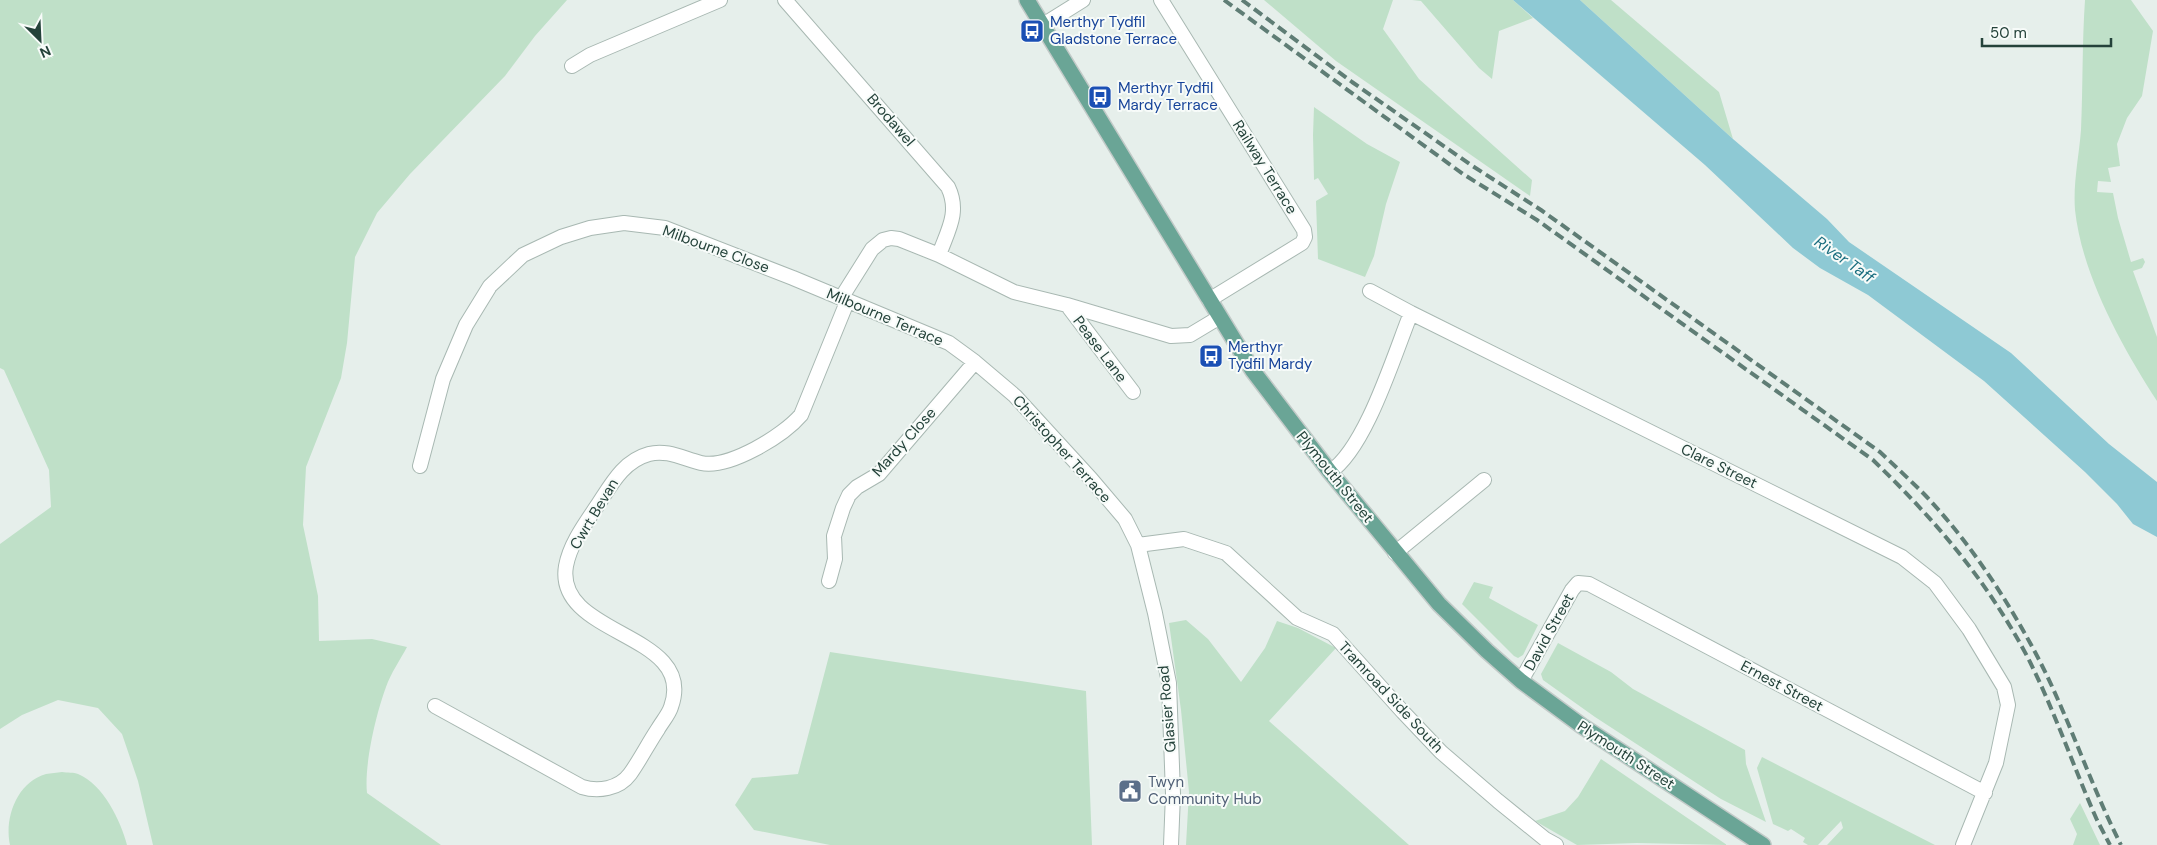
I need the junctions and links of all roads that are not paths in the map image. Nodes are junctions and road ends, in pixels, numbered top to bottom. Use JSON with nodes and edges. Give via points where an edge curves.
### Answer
{"nodes":[{"id":1,"x":720,"y":0,"type":"edge"},
{"id":2,"x":785,"y":0,"type":"edge"},
{"id":3,"x":1027,"y":0,"type":"edge"},
{"id":4,"x":1083,"y":0,"type":"edge"},
{"id":5,"x":1161,"y":0,"type":"edge"},
{"id":6,"x":1043,"y":25,"type":"junction"},
{"id":7,"x":572,"y":66,"type":"dead end"},
{"id":8,"x":939,"y":255,"type":"junction"},
{"id":9,"x":793,"y":278,"type":"joint"},
{"id":10,"x":1370,"y":291,"type":"dead end"},
{"id":11,"x":1209,"y":300,"type":"junction"},
{"id":12,"x":845,"y":301,"type":"junction"},
{"id":13,"x":1067,"y":305,"type":"junction"},
{"id":14,"x":1411,"y":313,"type":"junction"},
{"id":15,"x":1220,"y":317,"type":"junction"},
{"id":16,"x":975,"y":362,"type":"junction"},
{"id":17,"x":1133,"y":392,"type":"dead end"},
{"id":18,"x":420,"y":466,"type":"dead end"},
{"id":19,"x":1330,"y":472,"type":"junction"},
{"id":20,"x":1484,"y":480,"type":"dead end"},
{"id":21,"x":1138,"y":545,"type":"junction"},
{"id":22,"x":1395,"y":553,"type":"junction"},
{"id":23,"x":829,"y":581,"type":"dead end"},
{"id":24,"x":1578,"y":582,"type":"joint"},
{"id":25,"x":1521,"y":682,"type":"junction"},
{"id":26,"x":435,"y":706,"type":"dead end"},
{"id":27,"x":1985,"y":793,"type":"junction"},
{"id":28,"x":1171,"y":845,"type":"edge"},
{"id":29,"x":1556,"y":845,"type":"edge"},
{"id":30,"x":1763,"y":845,"type":"edge"},
{"id":31,"x":1963,"y":845,"type":"edge"}],
"edges":[{"from":1,"to":7,"type":"street","via":[[590,55]]},
{"from":2,"to":8,"type":"street","name":"Brodawel","via":[[948,186],[954,199],[954,213]]},
{"from":3,"to":6,"type":"main road","name":"Plymouth Street"},
{"from":4,"to":6,"type":"street"},
{"from":5,"to":11,"type":"street","name":"Railway Terrace","via":[[1304,230],[1302,243]]},
{"from":6,"to":11,"type":"main road","name":"Plymouth Street"},
{"from":8,"to":12,"type":"street","name":"Cwrt Bevan","via":[[899,239],[883,240],[872,249],[845,292]]},
{"from":8,"to":13,"type":"street","name":"Cwrt Bevan","via":[[1014,292]]},
{"from":9,"to":12,"type":"street","name":"Milbourne Terrace"},
{"from":9,"to":18,"type":"street","name":"Milbourne Close","via":[[665,228],[624,223],[561,237],[523,255],[490,286],[466,326],[444,379]]},
{"from":10,"to":14,"type":"street","name":"Clare Street"},
{"from":11,"to":15,"type":"main road","name":"Plymouth Street"},
{"from":12,"to":16,"type":"street","name":"Milbourne Terrace","via":[[949,343]]},
{"from":12,"to":26,"type":"street","name":"Cwrt Bevan","via":[[800,416],[793,424],[768,442],[724,462],[703,463],[666,453],[637,459],[621,470],[582,529],[570,554],[566,566],[570,594],[594,618],[660,658],[673,675],[675,688],[671,708],[628,776],[613,787],[590,790]]},
{"from":13,"to":15,"type":"street","name":"Cwrt Bevan","via":[[1181,337],[1190,336]]},
{"from":13,"to":17,"type":"street","name":"Pease Lane"},
{"from":14,"to":19,"type":"street","via":[[1352,451]]},
{"from":14,"to":27,"type":"street","name":"Clare Street","via":[[1902,557],[1935,582],[2004,687],[2008,705],[1998,754]]},
{"from":15,"to":19,"type":"main road","name":"Plymouth Street","via":[[1253,371]]},
{"from":16,"to":21,"type":"street","name":"Christopher Terrace","via":[[1015,396],[1092,479],[1125,519]]},
{"from":16,"to":23,"type":"street","name":"Mardy Close","via":[[879,474],[857,487],[849,496],[834,536],[835,559]]},
{"from":19,"to":22,"type":"main road","name":"Plymouth Street"},
{"from":20,"to":22,"type":"street"},
{"from":21,"to":28,"type":"street","name":"Glasier Road","via":[[1168,683],[1173,794]]},
{"from":21,"to":29,"type":"street","name":"Tramroad Side South","via":[[1184,539],[1226,553],[1297,618],[1334,634],[1441,752]]},
{"from":22,"to":25,"type":"main road","name":"Plymouth Street","via":[[1439,604]]},
{"from":24,"to":25,"type":"street","name":"David Street"},
{"from":24,"to":27,"type":"street","name":"Ernest Street","via":[[1589,584]]},
{"from":25,"to":30,"type":"main road","name":"Plymouth Street"},
{"from":27,"to":31,"type":"street"}]}
